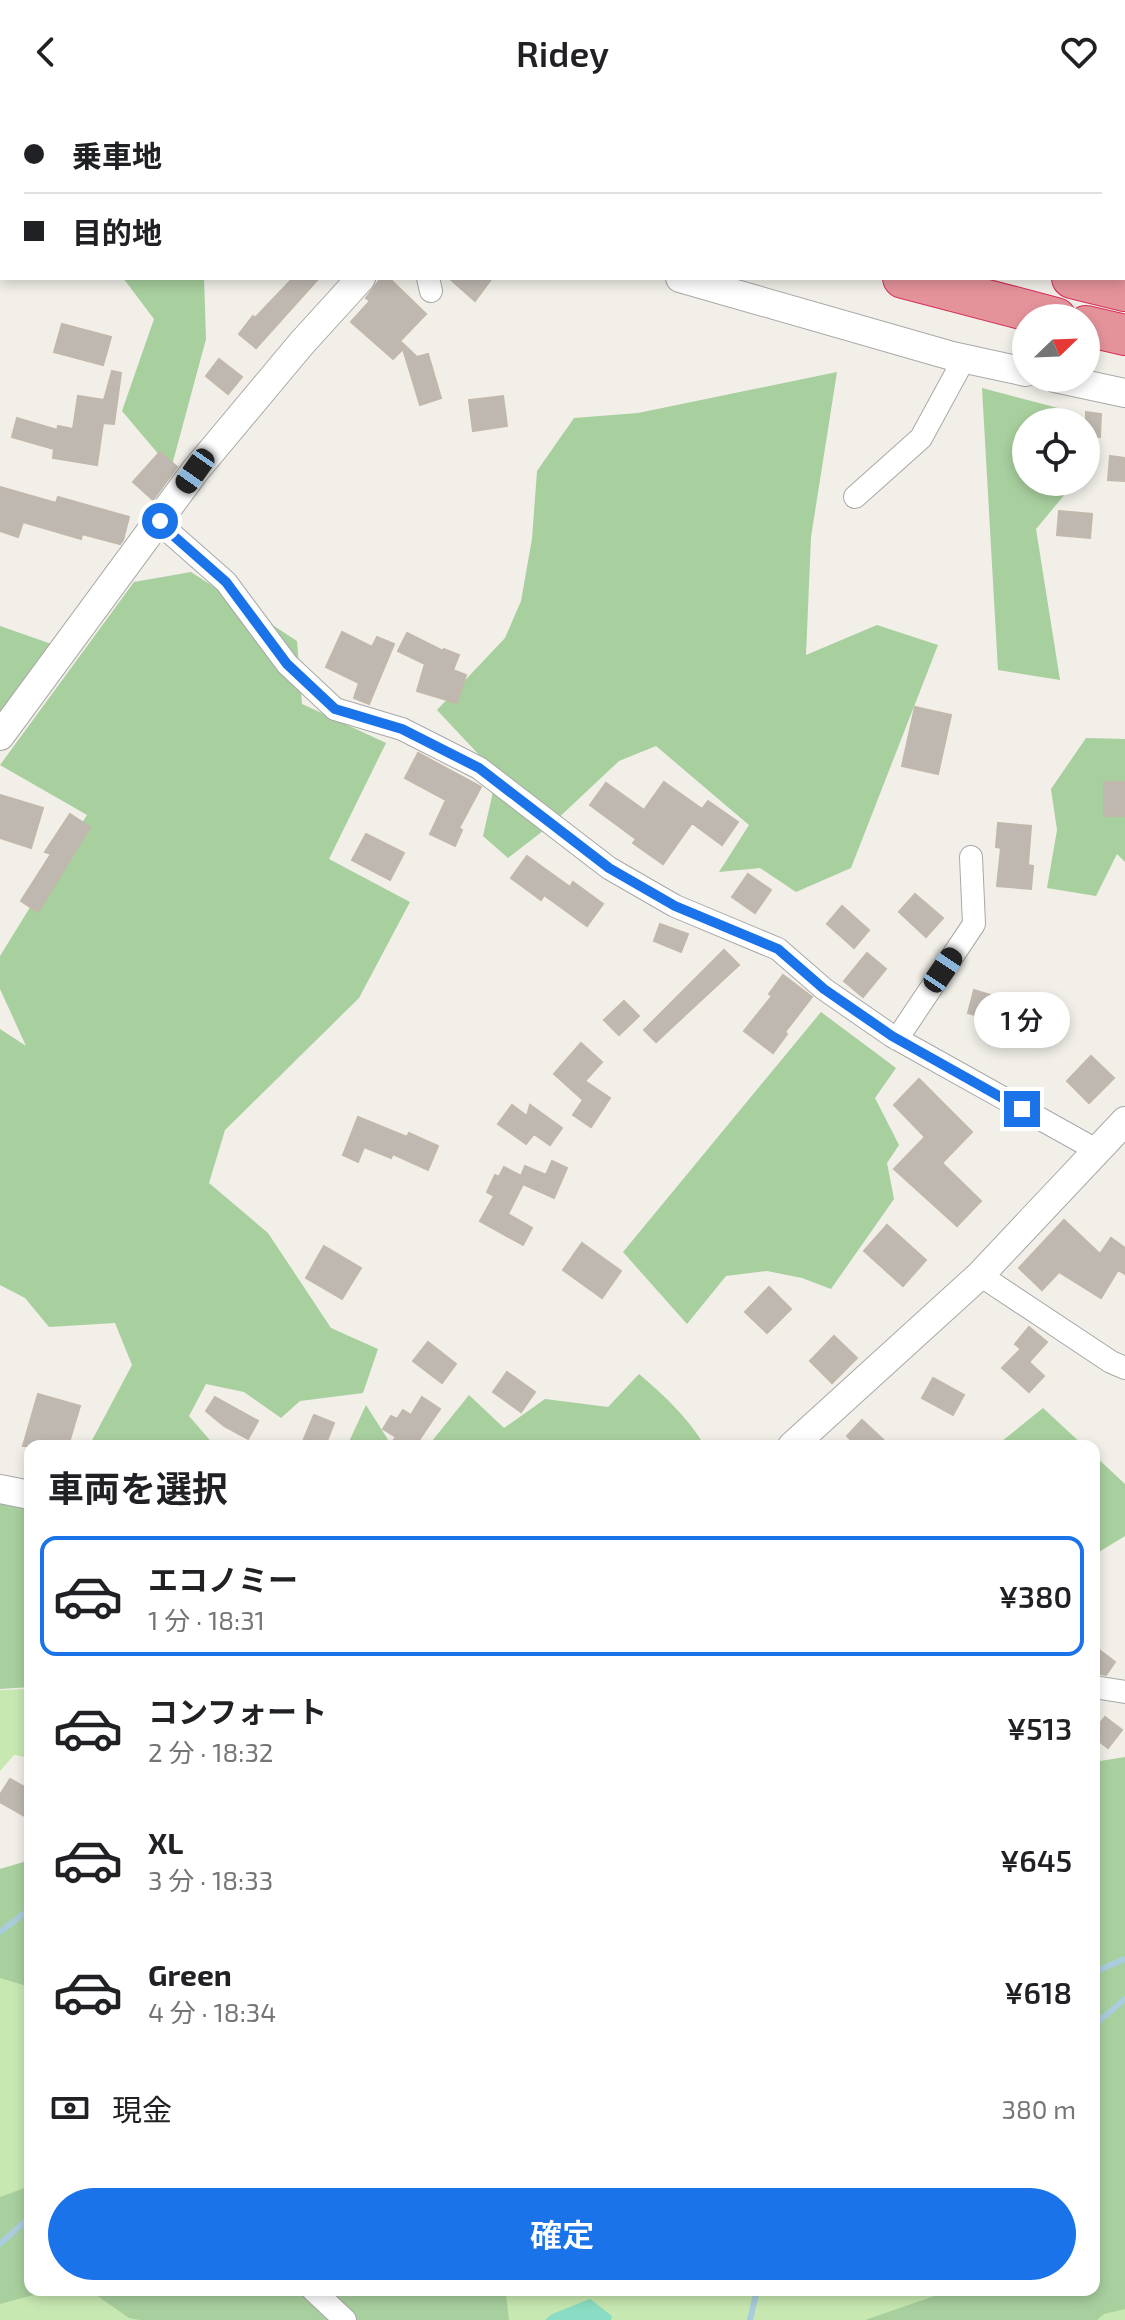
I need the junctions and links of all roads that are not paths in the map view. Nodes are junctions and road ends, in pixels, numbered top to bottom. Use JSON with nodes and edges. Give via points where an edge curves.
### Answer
{"nodes":[{"id":1,"x":359,"y":280,"type":"edge"},
{"id":2,"x":687,"y":280,"type":"edge"},
{"id":3,"x":911,"y":280,"type":"edge"},
{"id":4,"x":1080,"y":280,"type":"edge"},
{"id":5,"x":1125,"y":291,"type":"edge"},
{"id":6,"x":1012,"y":306,"type":"edge"},
{"id":7,"x":1100,"y":329,"type":"edge"},
{"id":8,"x":1125,"y":335,"type":"edge"},
{"id":9,"x":964,"y":359,"type":"junction"},
{"id":10,"x":1012,"y":369,"type":"edge"},
{"id":11,"x":1100,"y":388,"type":"edge"},
{"id":12,"x":1125,"y":393,"type":"edge"},
{"id":13,"x":855,"y":497,"type":"dead end"},
{"id":14,"x":159,"y":523,"type":"junction"},
{"id":15,"x":0,"y":736,"type":"edge"},
{"id":16,"x":971,"y":857,"type":"dead end"},
{"id":17,"x":897,"y":1039,"type":"junction"},
{"id":18,"x":1125,"y":1121,"type":"edge"},
{"id":19,"x":1098,"y":1151,"type":"junction"},
{"id":20,"x":980,"y":1275,"type":"junction"},
{"id":21,"x":1125,"y":1368,"type":"edge"},
{"id":22,"x":799,"y":1440,"type":"edge"},
{"id":23,"x":0,"y":1489,"type":"edge"},
{"id":24,"x":24,"y":1494,"type":"edge"},
{"id":25,"x":1100,"y":1688,"type":"edge"},
{"id":26,"x":1125,"y":1692,"type":"edge"},
{"id":27,"x":319,"y":2296,"type":"edge"},
{"id":28,"x":345,"y":2320,"type":"edge"}],
"edges":[{"from":1,"to":14,"type":"street","via":[[195,471]]},
{"from":2,"to":9,"type":"street"},
{"from":3,"to":6,"type":"highway"},
{"from":4,"to":5,"type":"highway"},
{"from":7,"to":8,"type":"highway"},
{"from":9,"to":10,"type":"street"},
{"from":9,"to":13,"type":"street","via":[[921,438]]},
{"from":11,"to":12,"type":"street"},
{"from":14,"to":15,"type":"street"},
{"from":14,"to":17,"type":"street","via":[[226,582],[287,664],[335,709],[402,729],[479,768],[609,868],[675,906],[778,949],[824,989]]},
{"from":16,"to":17,"type":"street","via":[[974,924]]},
{"from":17,"to":19,"type":"street"},
{"from":18,"to":19,"type":"street"},
{"from":19,"to":20,"type":"street"},
{"from":20,"to":21,"type":"street"},
{"from":20,"to":22,"type":"street"},
{"from":23,"to":24,"type":"street"},
{"from":25,"to":26,"type":"street"},
{"from":27,"to":28,"type":"street"}]}
